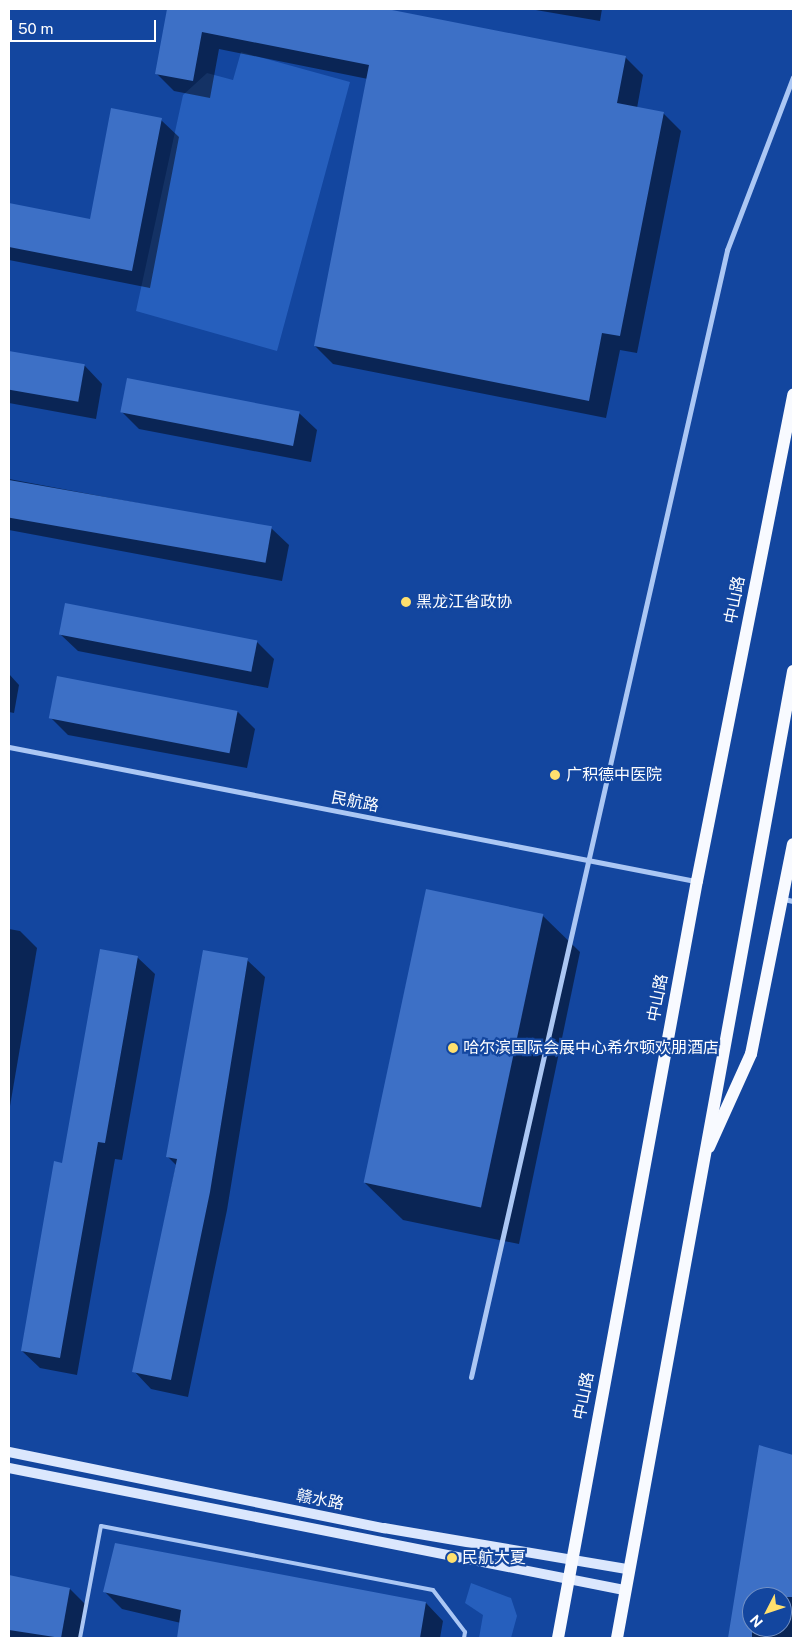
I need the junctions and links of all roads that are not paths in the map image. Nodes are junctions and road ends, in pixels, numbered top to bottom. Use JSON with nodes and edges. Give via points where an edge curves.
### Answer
{"nodes":[{"id":1,"x":793,"y":78,"type":"edge"},
{"id":2,"x":793,"y":394,"type":"edge"},
{"id":3,"x":793,"y":671,"type":"edge"},
{"id":4,"x":9,"y":747,"type":"edge"},
{"id":5,"x":793,"y":844,"type":"edge"},
{"id":6,"x":587,"y":860,"type":"junction"},
{"id":7,"x":697,"y":881,"type":"junction"},
{"id":8,"x":789,"y":900,"type":"edge"},
{"id":9,"x":701,"y":1163,"type":"junction"},
{"id":10,"x":471,"y":1377,"type":"dead end"},
{"id":11,"x":9,"y":1452,"type":"edge"},
{"id":12,"x":9,"y":1468,"type":"edge"},
{"id":13,"x":570,"y":1561,"type":"junction"},
{"id":14,"x":627,"y":1569,"type":"junction"},
{"id":15,"x":567,"y":1581,"type":"junction"},
{"id":16,"x":624,"y":1590,"type":"junction"},
{"id":17,"x":80,"y":1638,"type":"edge"},
{"id":18,"x":464,"y":1638,"type":"edge"},
{"id":19,"x":558,"y":1638,"type":"edge"},
{"id":20,"x":617,"y":1638,"type":"edge"}],
"edges":[{"from":1,"to":6,"type":"street","via":[[728,250]]},
{"from":2,"to":7,"type":"main road","name":"中山路"},
{"from":3,"to":9,"type":"main road"},
{"from":4,"to":6,"type":"street","name":"民航路"},
{"from":5,"to":8,"type":"main road"},
{"from":6,"to":7,"type":"street","name":"民航路"},
{"from":6,"to":10,"type":"street"},
{"from":7,"to":13,"type":"main road","name":"中山路"},
{"from":8,"to":9,"type":"main road","via":[[751,1054]]},
{"from":9,"to":14,"type":"main road"},
{"from":11,"to":13,"type":"main road","name":"赣水路"},
{"from":12,"to":15,"type":"main road","name":"赣水路"},
{"from":13,"to":14,"type":"main road","name":"赣水路"},
{"from":13,"to":15,"type":"main road","name":"中山路"},
{"from":14,"to":16,"type":"main road"},
{"from":15,"to":16,"type":"main road","name":"赣水路"},
{"from":15,"to":19,"type":"main road","name":"中山路"},
{"from":16,"to":20,"type":"main road"},
{"from":17,"to":18,"type":"lane","via":[[101,1526],[433,1590],[465,1632]]}]}
